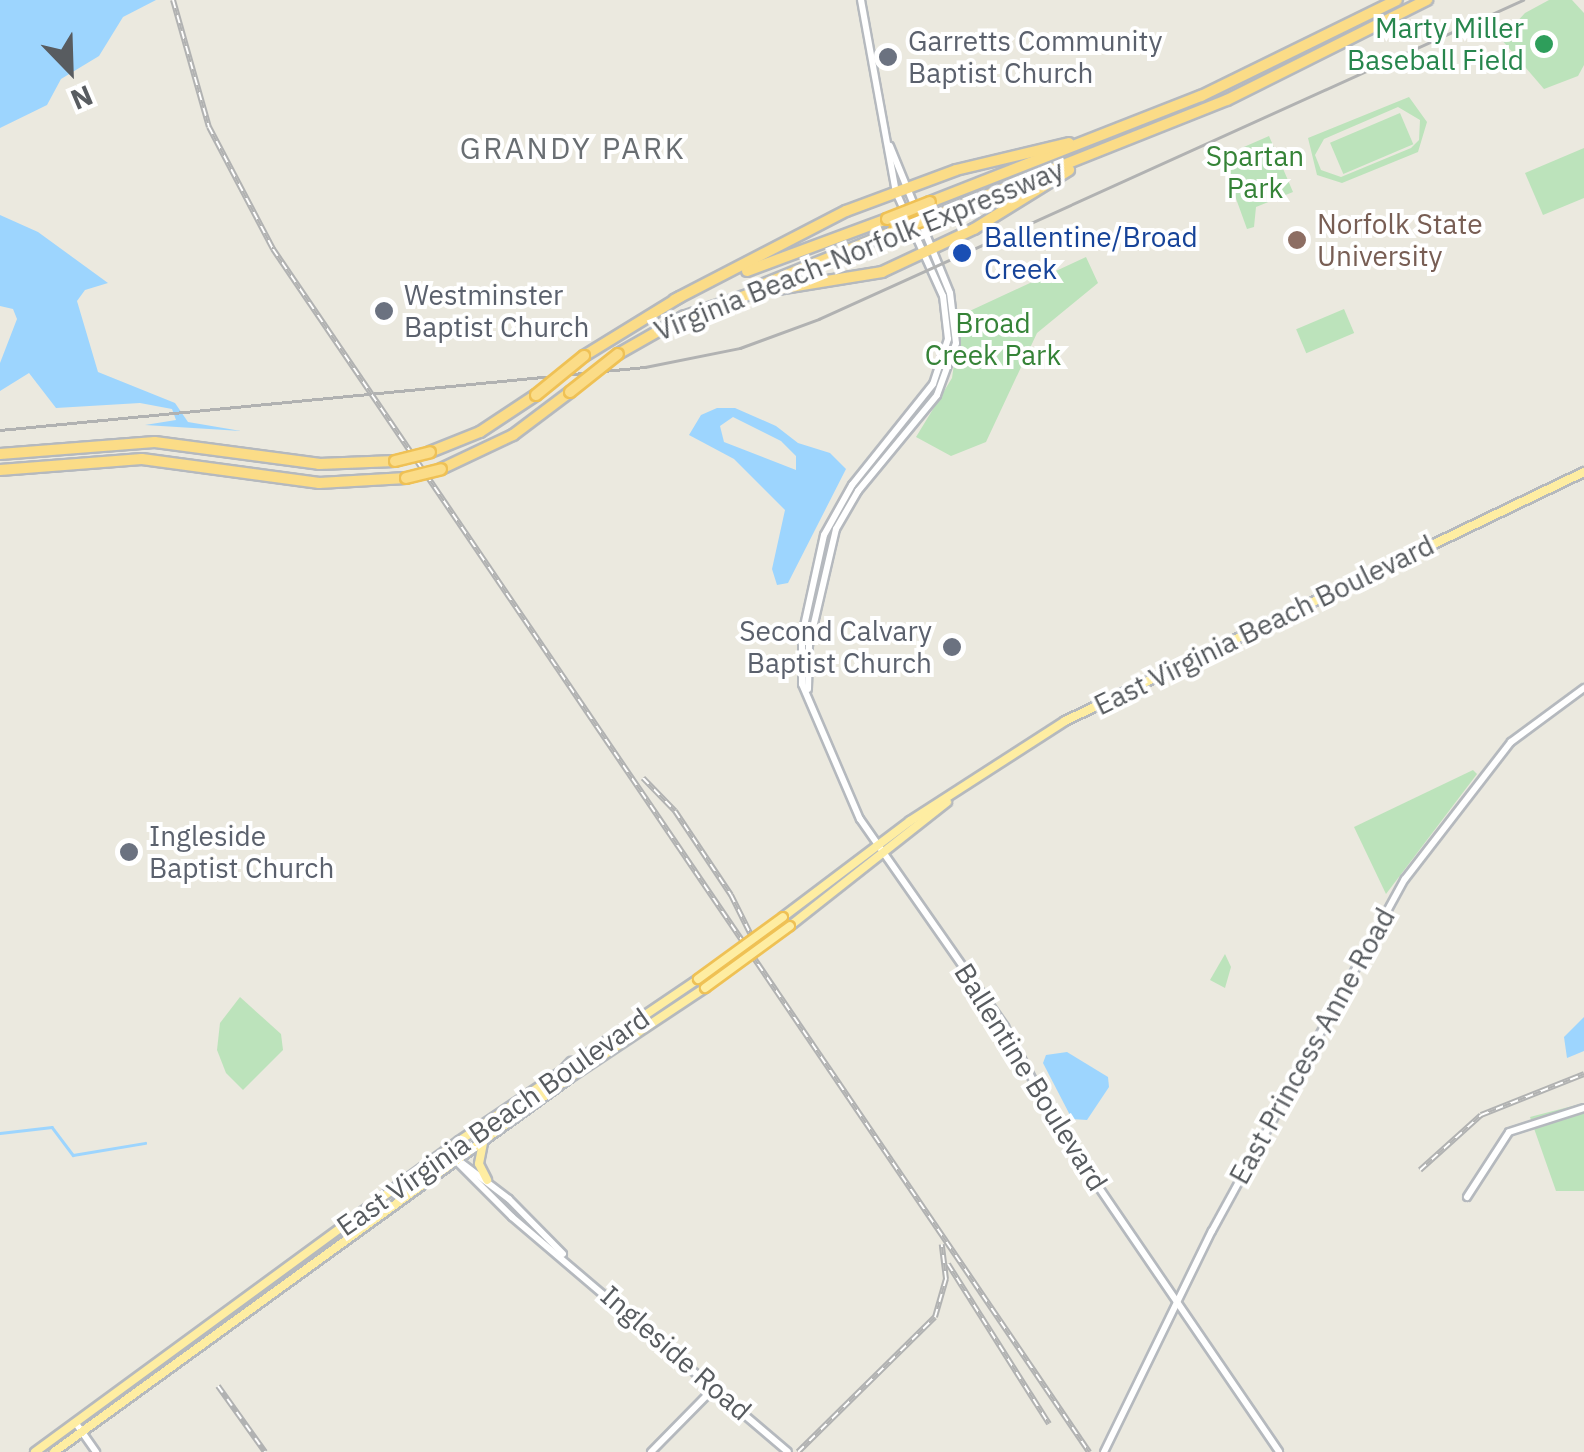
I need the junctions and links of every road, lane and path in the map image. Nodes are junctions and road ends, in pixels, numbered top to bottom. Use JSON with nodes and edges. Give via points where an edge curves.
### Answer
{"nodes":[{"id":1,"x":861,"y":0,"type":"edge"},
{"id":2,"x":1397,"y":0,"type":"edge"},
{"id":3,"x":1427,"y":0,"type":"edge"},
{"id":4,"x":1104,"y":136,"type":"junction"},
{"id":5,"x":1107,"y":150,"type":"junction"},
{"id":6,"x":901,"y":190,"type":"junction"},
{"id":7,"x":927,"y":252,"type":"junction"},
{"id":8,"x":674,"y":300,"type":"junction"},
{"id":9,"x":682,"y":317,"type":"junction"},
{"id":10,"x":0,"y":454,"type":"edge"},
{"id":11,"x":0,"y":470,"type":"edge"},
{"id":12,"x":1584,"y":472,"type":"edge"},
{"id":13,"x":1584,"y":688,"type":"edge"},
{"id":14,"x":954,"y":795,"type":"junction"},
{"id":15,"x":876,"y":845,"type":"junction"},
{"id":16,"x":882,"y":854,"type":"junction"},
{"id":17,"x":571,"y":1062,"type":"junction"},
{"id":18,"x":589,"y":1064,"type":"junction"},
{"id":19,"x":534,"y":1104,"type":"junction"},
{"id":20,"x":1584,"y":1108,"type":"edge"},
{"id":21,"x":484,"y":1140,"type":"junction"},
{"id":22,"x":445,"y":1150,"type":"junction"},
{"id":23,"x":455,"y":1160,"type":"junction"},
{"id":24,"x":488,"y":1180,"type":"junction"},
{"id":25,"x":1467,"y":1197,"type":"dead end"},
{"id":26,"x":563,"y":1255,"type":"junction"},
{"id":27,"x":1177,"y":1303,"type":"junction"},
{"id":28,"x":715,"y":1387,"type":"junction"},
{"id":29,"x":75,"y":1422,"type":"junction"},
{"id":30,"x":82,"y":1432,"type":"junction"},
{"id":31,"x":46,"y":1443,"type":"junction"},
{"id":32,"x":35,"y":1452,"type":"edge"},
{"id":33,"x":54,"y":1452,"type":"edge"},
{"id":34,"x":96,"y":1452,"type":"edge"},
{"id":35,"x":650,"y":1452,"type":"edge"},
{"id":36,"x":788,"y":1452,"type":"edge"},
{"id":37,"x":1104,"y":1452,"type":"edge"},
{"id":38,"x":1279,"y":1452,"type":"edge"}],
"edges":[{"from":1,"to":6,"type":"main road","name":"Ballentine Boulevard"},
{"from":2,"to":4,"type":"highway","name":"Virginia Beach-Norfolk Expressway"},
{"from":3,"to":5,"type":"highway","name":"Virginia Beach-Norfolk Expressway","via":[[1258,86]]},
{"from":4,"to":6,"type":"highway"},
{"from":4,"to":8,"type":"highway","name":"Virginia Beach-Norfolk Expressway","bridge":true},
{"from":5,"to":7,"type":"highway"},
{"from":5,"to":9,"type":"highway","name":"Virginia Beach-Norfolk Expressway","bridge":true},
{"from":6,"to":7,"type":"main road","name":"Ballentine Boulevard"},
{"from":6,"to":8,"type":"highway","via":[[828,219]]},
{"from":7,"to":9,"type":"highway","via":[[872,276],[754,293]]},
{"from":7,"to":15,"type":"main road","name":"Ballentine Boulevard","via":[[954,308],[951,367],[836,529],[809,645],[808,690],[851,802]]},
{"from":8,"to":10,"type":"highway","name":"Virginia Beach-Norfolk Expressway","bridge":true,"via":[[480,432],[395,461],[318,464],[156,442]]},
{"from":9,"to":11,"type":"highway","name":"Virginia Beach-Norfolk Expressway","bridge":true,"via":[[618,354],[513,436],[406,478],[319,483],[142,459]]},
{"from":12,"to":14,"type":"main road","name":"East Virginia Beach Boulevard","via":[[1065,721]]},
{"from":13,"to":27,"type":"main road","name":"East Princess Anne Road","via":[[1511,742],[1404,879]]},
{"from":14,"to":15,"type":"main road","name":"East Virginia Beach Boulevard"},
{"from":14,"to":16,"type":"main road","name":"East Virginia Beach Boulevard"},
{"from":15,"to":16,"type":"main road","name":"Ballentine Boulevard"},
{"from":15,"to":17,"type":"main road","name":"East Virginia Beach Boulevard","bridge":true,"via":[[698,979]]},
{"from":16,"to":18,"type":"main road","name":"East Virginia Beach Boulevard","bridge":true,"via":[[704,988]]},
{"from":16,"to":27,"type":"main road","name":"Ballentine Boulevard","via":[[1005,1026],[1056,1126]]},
{"from":17,"to":18,"type":"main road"},
{"from":17,"to":19,"type":"main road"},
{"from":17,"to":22,"type":"main road","name":"East Virginia Beach Boulevard"},
{"from":18,"to":19,"type":"main road","name":"East Virginia Beach Boulevard"},
{"from":19,"to":21,"type":"main road","name":"East Virginia Beach Boulevard"},
{"from":20,"to":25,"type":"main road","via":[[1509,1132]]},
{"from":21,"to":23,"type":"main road","name":"East Virginia Beach Boulevard"},
{"from":21,"to":24,"type":"main road","via":[[479,1164]]},
{"from":22,"to":23,"type":"main road","name":"Ingleside Road"},
{"from":22,"to":29,"type":"main road","name":"East Virginia Beach Boulevard"},
{"from":23,"to":24,"type":"main road","name":"Ingleside Road"},
{"from":23,"to":26,"type":"main road","name":"Ingleside Road"},
{"from":23,"to":30,"type":"main road","name":"East Virginia Beach Boulevard"},
{"from":24,"to":26,"type":"main road","name":"Ingleside Road"},
{"from":26,"to":28,"type":"main road","name":"Ingleside Road"},
{"from":27,"to":37,"type":"main road","name":"East Princess Anne Road"},
{"from":27,"to":38,"type":"main road","name":"Ballentine Boulevard"},
{"from":28,"to":35,"type":"main road"},
{"from":28,"to":36,"type":"main road","name":"Ingleside Road"},
{"from":29,"to":30,"type":"main road"},
{"from":29,"to":31,"type":"main road","name":"East Virginia Beach Boulevard"},
{"from":30,"to":33,"type":"main road","name":"East Virginia Beach Boulevard"},
{"from":30,"to":34,"type":"main road"},
{"from":31,"to":32,"type":"main road","name":"East Virginia Beach Boulevard"},
{"from":31,"to":33,"type":"main road"}]}
